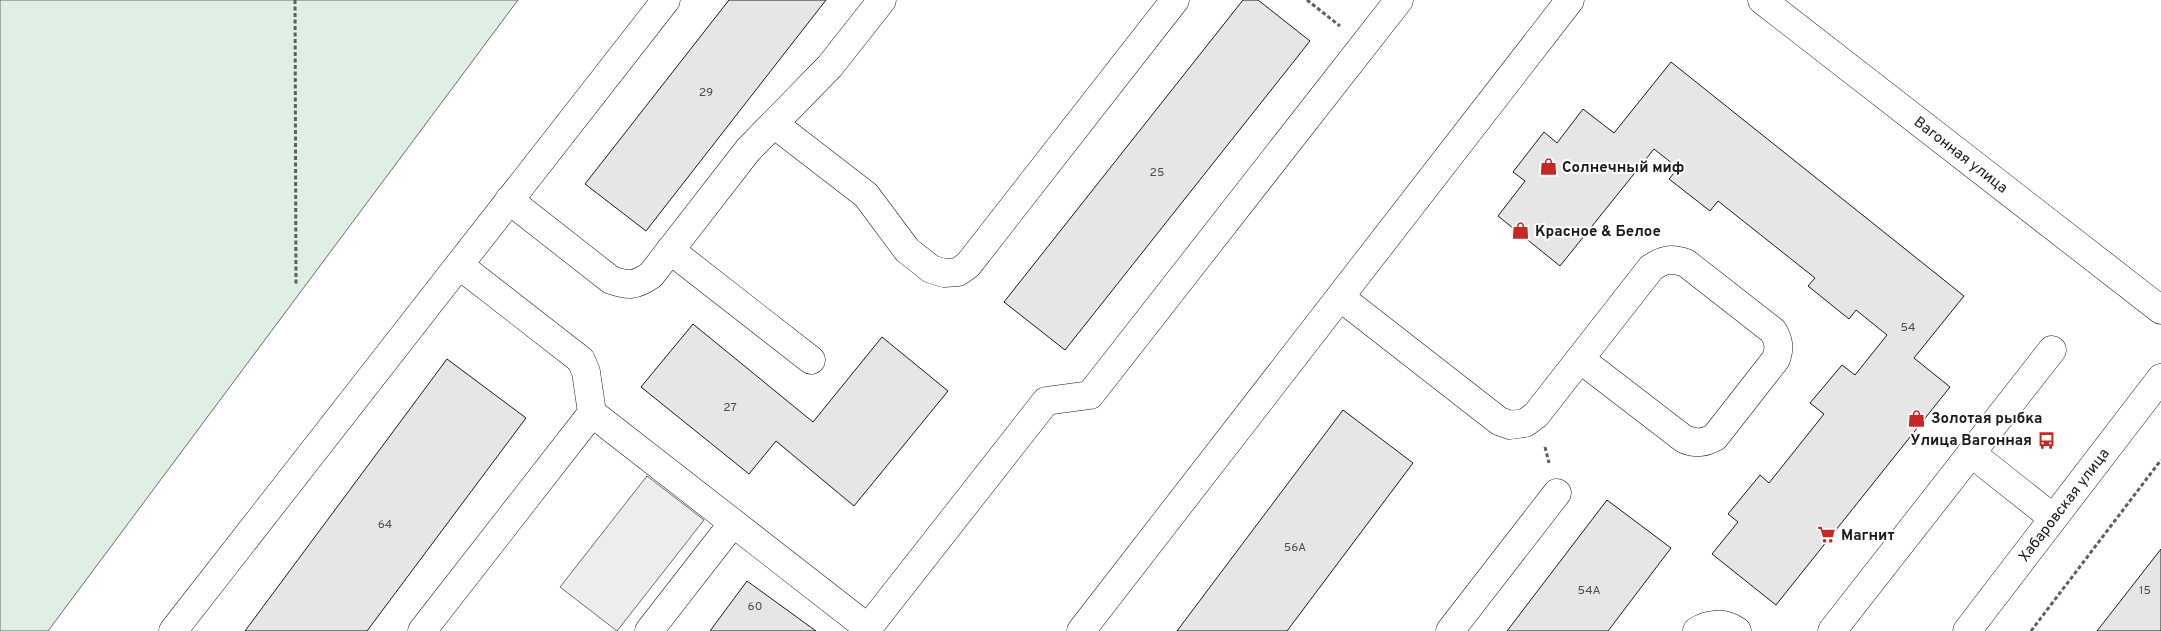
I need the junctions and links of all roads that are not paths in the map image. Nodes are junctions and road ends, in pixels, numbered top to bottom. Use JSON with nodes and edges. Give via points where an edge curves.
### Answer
{"nodes":[{"id":1,"x":666,"y":0,"type":"edge"},
{"id":2,"x":882,"y":0,"type":"edge"},
{"id":3,"x":1175,"y":0,"type":"edge"},
{"id":4,"x":1398,"y":0,"type":"edge"},
{"id":5,"x":1570,"y":0,"type":"edge"},
{"id":6,"x":1762,"y":0,"type":"edge"},
{"id":7,"x":774,"y":124,"type":"junction"},
{"id":8,"x":510,"y":200,"type":"junction"},
{"id":9,"x":670,"y":250,"type":"junction"},
{"id":10,"x":459,"y":265,"type":"junction"},
{"id":11,"x":1340,"y":297,"type":"junction"},
{"id":12,"x":2161,"y":310,"type":"edge"},
{"id":13,"x":2052,"y":350,"type":"dead end"},
{"id":14,"x":1580,"y":358,"type":"junction"},
{"id":15,"x":811,"y":360,"type":"dead end"},
{"id":16,"x":2161,"y":378,"type":"edge"},
{"id":17,"x":592,"y":413,"type":"junction"},
{"id":18,"x":1971,"y":453,"type":"junction"},
{"id":19,"x":1558,"y":493,"type":"road end"},
{"id":20,"x":2053,"y":518,"type":"junction"},
{"id":21,"x":733,"y":523,"type":"junction"},
{"id":22,"x":1839,"y":629,"type":"edge"},
{"id":23,"x":868,"y":630,"type":"edge"},
{"id":24,"x":173,"y":631,"type":"edge"},
{"id":25,"x":422,"y":631,"type":"edge"},
{"id":26,"x":649,"y":631,"type":"edge"},
{"id":27,"x":1081,"y":631,"type":"edge"},
{"id":28,"x":1450,"y":631,"type":"edge"},
{"id":29,"x":1697,"y":631,"type":"edge"},
{"id":30,"x":1736,"y":631,"type":"edge"},
{"id":31,"x":1967,"y":631,"type":"edge"}],
"edges":[{"from":1,"to":8,"type":"street"},
{"from":2,"to":7,"type":"street","via":[[830,66]]},
{"from":3,"to":7,"type":"street","via":[[968,265],[958,272],[944,273],[932,269],[907,250],[866,195]]},
{"from":4,"to":23,"type":"street","via":[[1090,395],[1046,401]]},
{"from":5,"to":11,"type":"street"},
{"from":6,"to":12,"type":"street","name":"Вагонная улица"},
{"from":7,"to":9,"type":"street","via":[[748,150]]},
{"from":8,"to":9,"type":"street","via":[[611,280],[638,284],[651,275]]},
{"from":8,"to":10,"type":"street"},
{"from":9,"to":15,"type":"street"},
{"from":10,"to":17,"type":"street","via":[[581,360]]},
{"from":10,"to":24,"type":"street"},
{"from":11,"to":14,"type":"street","via":[[1499,421],[1510,425],[1524,423],[1536,415]]},
{"from":11,"to":27,"type":"street"},
{"from":13,"to":18,"type":"street"},
{"from":14,"to":14,"type":"street","via":[[1651,268],[1672,259],[1686,263],[1773,331],[1780,350],[1715,437],[1707,442],[1694,443],[1684,439]]},
{"from":16,"to":20,"type":"street","name":"Хабаровская улица"},
{"from":17,"to":21,"type":"street"},
{"from":17,"to":25,"type":"street"},
{"from":18,"to":20,"type":"street"},
{"from":18,"to":22,"type":"street"},
{"from":19,"to":28,"type":"street"},
{"from":20,"to":31,"type":"street","name":"Хабаровская улица"},
{"from":21,"to":23,"type":"street"},
{"from":21,"to":26,"type":"street"},
{"from":29,"to":30,"type":"street","via":[[1705,625],[1717,624]]}]}
